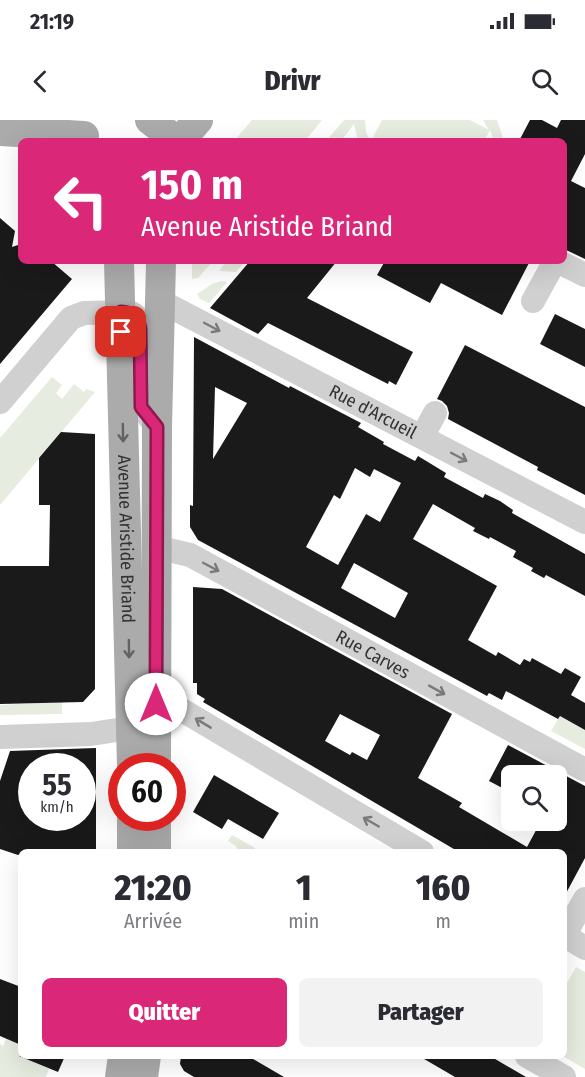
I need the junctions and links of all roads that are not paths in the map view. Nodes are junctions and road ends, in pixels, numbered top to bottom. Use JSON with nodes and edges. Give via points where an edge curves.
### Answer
{"nodes":[{"id":1,"x":150,"y":120,"type":"edge"},
{"id":2,"x":198,"y":120,"type":"edge"},
{"id":3,"x":7,"y":127,"type":"edge"},
{"id":4,"x":84,"y":132,"type":"edge"},
{"id":5,"x":175,"y":138,"type":"edge"},
{"id":6,"x":182,"y":138,"type":"edge"},
{"id":7,"x":119,"y":264,"type":"edge"},
{"id":8,"x":161,"y":264,"type":"edge"},
{"id":9,"x":554,"y":264,"type":"edge"},
{"id":10,"x":562,"y":264,"type":"edge"},
{"id":11,"x":585,"y":275,"type":"edge"},
{"id":12,"x":160,"y":301,"type":"junction"},
{"id":13,"x":534,"y":301,"type":"dead end"},
{"id":14,"x":121,"y":312,"type":"junction"},
{"id":15,"x":0,"y":402,"type":"edge"},
{"id":16,"x":435,"y":413,"type":"dead end"},
{"id":17,"x":157,"y":427,"type":"junction"},
{"id":18,"x":422,"y":437,"type":"junction"},
{"id":19,"x":585,"y":522,"type":"edge"},
{"id":20,"x":156,"y":547,"type":"junction"},
{"id":21,"x":156,"y":704,"type":"junction"},
{"id":22,"x":130,"y":726,"type":"junction"},
{"id":23,"x":0,"y":728,"type":"edge"},
{"id":24,"x":0,"y":737,"type":"edge"},
{"id":25,"x":131,"y":753,"type":"edge"},
{"id":26,"x":156,"y":753,"type":"edge"},
{"id":27,"x":585,"y":770,"type":"edge"},
{"id":28,"x":132,"y":831,"type":"edge"},
{"id":29,"x":156,"y":831,"type":"edge"},
{"id":30,"x":132,"y":849,"type":"edge"},
{"id":31,"x":156,"y":849,"type":"edge"},
{"id":32,"x":417,"y":849,"type":"edge"},
{"id":33,"x":585,"y":899,"type":"edge"},
{"id":34,"x":567,"y":931,"type":"edge"},
{"id":35,"x":567,"y":938,"type":"edge"},
{"id":36,"x":585,"y":948,"type":"edge"},
{"id":37,"x":532,"y":1059,"type":"edge"},
{"id":38,"x":564,"y":1077,"type":"edge"}],
"edges":[{"from":1,"to":5,"type":"main road"},
{"from":2,"to":6,"type":"main road"},
{"from":3,"to":4,"type":"main road"},
{"from":7,"to":14,"type":"main road","name":"Avenue Aristide Briand"},
{"from":8,"to":12,"type":"main road","name":"Avenue Aristide Briand"},
{"from":9,"to":13,"type":"street"},
{"from":10,"to":11,"type":"street"},
{"from":12,"to":17,"type":"main road","name":"Avenue Aristide Briand"},
{"from":12,"to":18,"type":"street","name":"Rue d'Arcueil","one_way":true},
{"from":14,"to":15,"type":"street","via":[[84,313],[71,318]]},
{"from":14,"to":17,"type":"street","via":[[133,314],[139,321],[141,407]]},
{"from":14,"to":22,"type":"main road","name":"Avenue Aristide Briand","one_way":true},
{"from":16,"to":18,"type":"street"},
{"from":17,"to":20,"type":"main road","name":"Avenue Aristide Briand"},
{"from":18,"to":19,"type":"street","name":"Rue d'Arcueil","one_way":true},
{"from":20,"to":21,"type":"main road","name":"Avenue Aristide Briand"},
{"from":20,"to":27,"type":"street","name":"Rue Carves","one_way":true,"via":[[190,555]]},
{"from":21,"to":22,"type":"street","via":[[142,707]]},
{"from":21,"to":26,"type":"main road","name":"Avenue Aristide Briand"},
{"from":32,"to":21,"type":"street","one_way":true,"via":[[175,706]]},
{"from":22,"to":23,"type":"street"},
{"from":22,"to":24,"type":"street","via":[[91,734]]},
{"from":22,"to":25,"type":"main road","name":"Avenue Aristide Briand"},
{"from":28,"to":30,"type":"main road"},
{"from":29,"to":31,"type":"main road"},
{"from":33,"to":34,"type":"street"},
{"from":35,"to":36,"type":"street"},
{"from":37,"to":38,"type":"street"}]}
